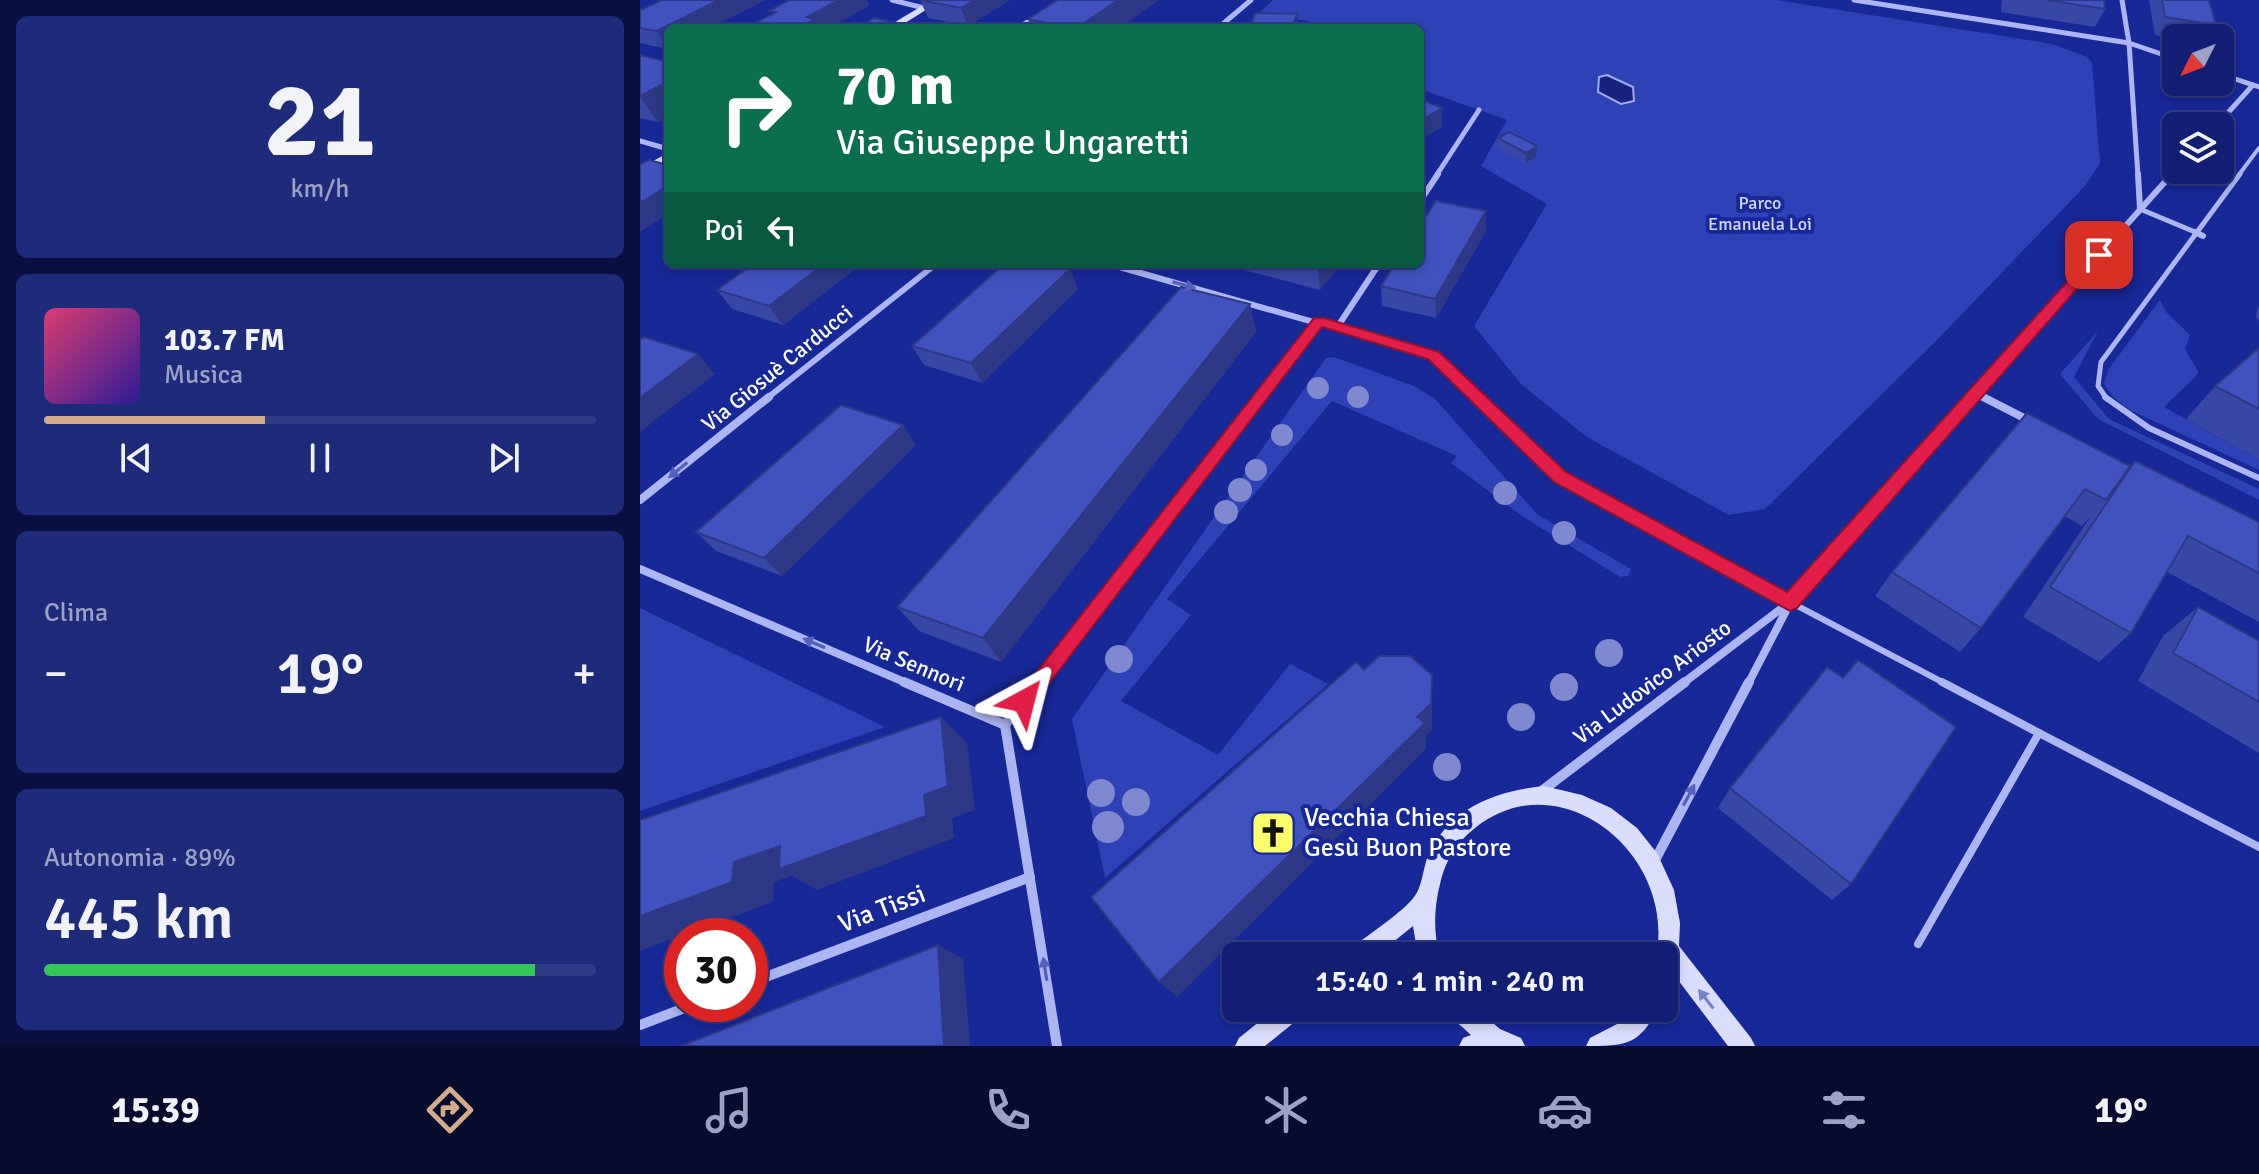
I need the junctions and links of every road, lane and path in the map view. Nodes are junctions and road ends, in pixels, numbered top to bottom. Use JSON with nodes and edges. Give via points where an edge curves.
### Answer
{"nodes":[{"id":1,"x":892,"y":0,"type":"edge"},
{"id":2,"x":938,"y":0,"type":"edge"},
{"id":3,"x":1251,"y":0,"type":"edge"},
{"id":4,"x":1854,"y":0,"type":"edge"},
{"id":5,"x":2122,"y":0,"type":"edge"},
{"id":6,"x":924,"y":8,"type":"junction"},
{"id":7,"x":1040,"y":14,"type":"edge"},
{"id":8,"x":897,"y":24,"type":"edge"},
{"id":9,"x":1024,"y":24,"type":"edge"},
{"id":10,"x":1223,"y":24,"type":"edge"},
{"id":11,"x":2129,"y":43,"type":"junction"},
{"id":12,"x":2162,"y":54,"type":"edge"},
{"id":13,"x":2234,"y":79,"type":"edge"},
{"id":14,"x":2256,"y":86,"type":"edge"},
{"id":15,"x":1479,"y":110,"type":"dead end"},
{"id":16,"x":2230,"y":112,"type":"edge"},
{"id":17,"x":640,"y":141,"type":"edge"},
{"id":18,"x":664,"y":148,"type":"edge"},
{"id":19,"x":2259,"y":148,"type":"edge"},
{"id":20,"x":664,"y":158,"type":"edge"},
{"id":21,"x":642,"y":170,"type":"edge"},
{"id":22,"x":2162,"y":184,"type":"edge"},
{"id":23,"x":1424,"y":195,"type":"edge"},
{"id":24,"x":2140,"y":209,"type":"junction"},
{"id":25,"x":2195,"y":232,"type":"junction"},
{"id":26,"x":2203,"y":236,"type":"dead end"},
{"id":27,"x":931,"y":268,"type":"edge"},
{"id":28,"x":1124,"y":268,"type":"edge"},
{"id":29,"x":1376,"y":268,"type":"edge"},
{"id":30,"x":1319,"y":321,"type":"junction"},
{"id":31,"x":1338,"y":326,"type":"junction"},
{"id":32,"x":1977,"y":394,"type":"junction"},
{"id":33,"x":2041,"y":427,"type":"edge"},
{"id":34,"x":2259,"y":478,"type":"edge"},
{"id":35,"x":640,"y":500,"type":"edge"},
{"id":36,"x":640,"y":569,"type":"edge"},
{"id":37,"x":1790,"y":602,"type":"junction"},
{"id":38,"x":1005,"y":725,"type":"junction"},
{"id":39,"x":2039,"y":733,"type":"junction"},
{"id":40,"x":1538,"y":794,"type":"junction"},
{"id":41,"x":2259,"y":847,"type":"edge"},
{"id":42,"x":1653,"y":864,"type":"junction"},
{"id":43,"x":1030,"y":877,"type":"junction"},
{"id":44,"x":1423,"y":904,"type":"junction"},
{"id":45,"x":1376,"y":942,"type":"edge"},
{"id":46,"x":1427,"y":942,"type":"edge"},
{"id":47,"x":1667,"y":942,"type":"edge"},
{"id":48,"x":1918,"y":944,"type":"dead end"},
{"id":49,"x":1678,"y":971,"type":"edge"},
{"id":50,"x":768,"y":976,"type":"edge"},
{"id":51,"x":664,"y":1016,"type":"edge"},
{"id":52,"x":1277,"y":1022,"type":"edge"},
{"id":53,"x":1472,"y":1022,"type":"edge"},
{"id":54,"x":1634,"y":1022,"type":"edge"},
{"id":55,"x":640,"y":1025,"type":"edge"},
{"id":56,"x":1492,"y":1043,"type":"edge"},
{"id":57,"x":1057,"y":1046,"type":"edge"},
{"id":58,"x":1247,"y":1046,"type":"edge"},
{"id":59,"x":1598,"y":1046,"type":"edge"},
{"id":60,"x":1743,"y":1046,"type":"edge"}],
"edges":[{"from":1,"to":6,"type":"street"},
{"from":2,"to":6,"type":"main road"},
{"from":3,"to":10,"type":"street"},
{"from":4,"to":11,"type":"street"},
{"from":5,"to":11,"type":"street"},
{"from":6,"to":8,"type":"main road"},
{"from":7,"to":9,"type":"street"},
{"from":11,"to":12,"type":"street"},
{"from":11,"to":24,"type":"street"},
{"from":13,"to":14,"type":"street"},
{"from":14,"to":16,"type":"street"},
{"from":15,"to":23,"type":"street"},
{"from":17,"to":18,"type":"street"},
{"from":19,"to":25,"type":"lane"},
{"from":20,"to":21,"type":"main road"},
{"from":22,"to":24,"type":"street","name":"Via Ludovico Ariosto"},
{"from":24,"to":25,"type":"lane"},
{"from":24,"to":32,"type":"street","name":"Via Ludovico Ariosto"},
{"from":25,"to":26,"type":"street"},
{"from":25,"to":34,"type":"lane","via":[[2101,362],[2098,382],[2101,393],[2124,415]]},
{"from":27,"to":35,"type":"street","name":"Via Giosuè Carducci","one_way":true},
{"from":28,"to":30,"type":"street","one_way":true},
{"from":29,"to":31,"type":"street"},
{"from":30,"to":31,"type":"street"},
{"from":30,"to":38,"type":"street"},
{"from":31,"to":37,"type":"street","via":[[1433,356],[1560,477]]},
{"from":32,"to":33,"type":"street"},
{"from":32,"to":37,"type":"street","name":"Via Ludovico Ariosto"},
{"from":38,"to":36,"type":"street","name":"Via Sennori","one_way":true},
{"from":37,"to":39,"type":"lane"},
{"from":37,"to":40,"type":"street","name":"Via Ludovico Ariosto"},
{"from":42,"to":37,"type":"street","name":"Via Ludovico Ariosto","one_way":true},
{"from":38,"to":43,"type":"street"},
{"from":39,"to":41,"type":"lane"},
{"from":39,"to":48,"type":"lane"},
{"from":40,"to":42,"type":"main road","via":[[1590,806],[1626,830]]},
{"from":40,"to":44,"type":"main road","via":[[1500,800],[1461,824],[1437,856]]},
{"from":42,"to":47,"type":"main road","via":[[1668,906]]},
{"from":43,"to":50,"type":"street","name":"Via Tissi"},
{"from":57,"to":43,"type":"street","one_way":true},
{"from":44,"to":45,"type":"main road"},
{"from":44,"to":46,"type":"main road"},
{"from":60,"to":49,"type":"main road","one_way":true},
{"from":51,"to":55,"type":"street"},
{"from":52,"to":58,"type":"main road"},
{"from":53,"to":56,"type":"main road"},
{"from":54,"to":59,"type":"main road"}]}
